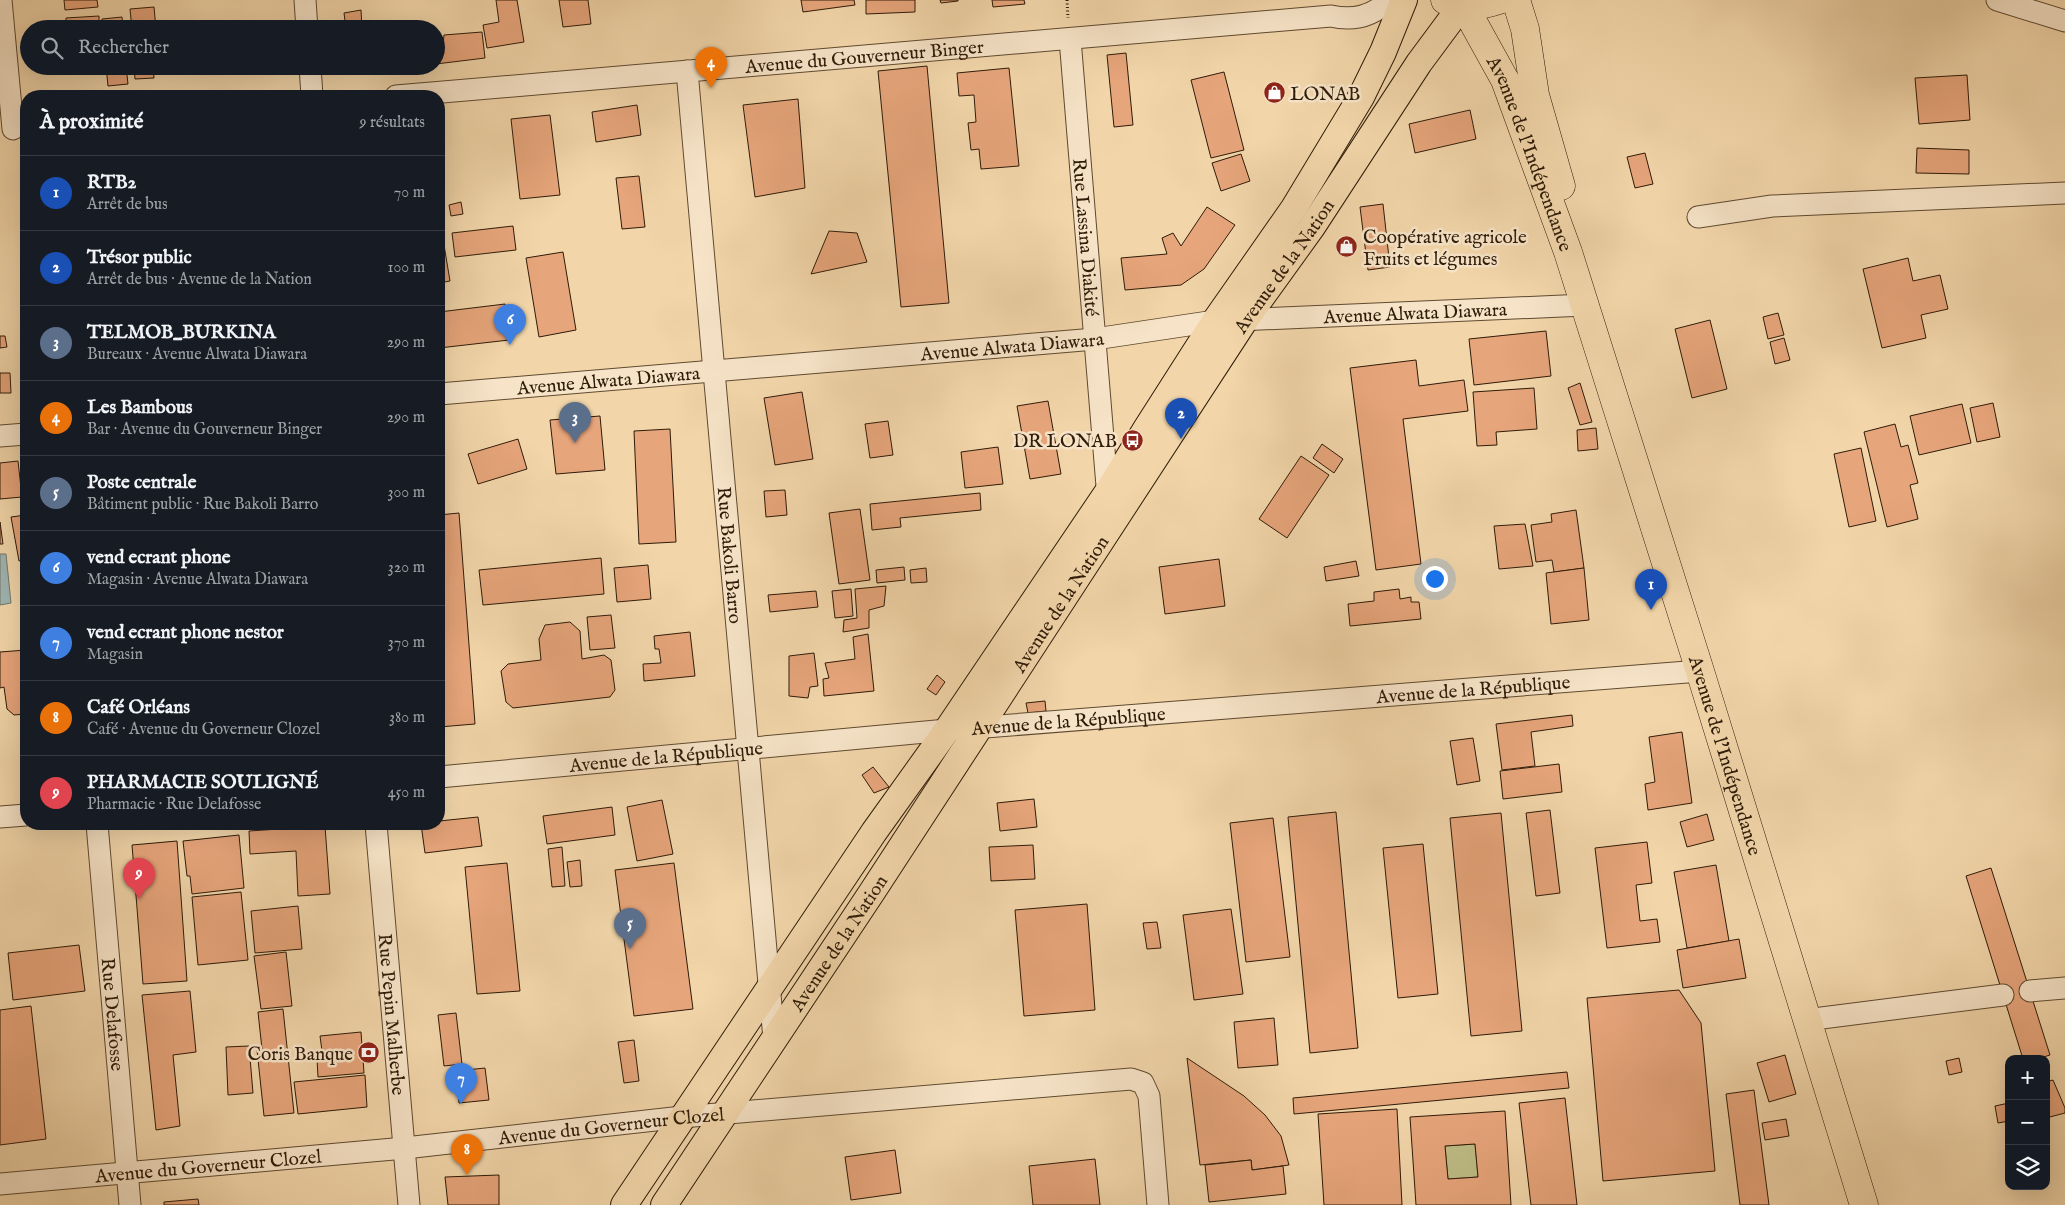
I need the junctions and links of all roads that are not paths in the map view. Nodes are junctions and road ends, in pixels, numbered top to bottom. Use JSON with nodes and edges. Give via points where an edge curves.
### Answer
{"nodes":[{"id":1,"x":1,"y":0,"type":"edge"},
{"id":2,"x":305,"y":0,"type":"edge"},
{"id":3,"x":1357,"y":0,"type":"edge"},
{"id":4,"x":1499,"y":0,"type":"edge"},
{"id":5,"x":1516,"y":0,"type":"edge"},
{"id":6,"x":1997,"y":0,"type":"edge"},
{"id":7,"x":1394,"y":1,"type":"edge"},
{"id":8,"x":2038,"y":6,"type":"edge"},
{"id":9,"x":1462,"y":9,"type":"edge"},
{"id":10,"x":1331,"y":16,"type":"junction"},
{"id":11,"x":306,"y":20,"type":"edge"},
{"id":12,"x":2065,"y":21,"type":"edge"},
{"id":13,"x":1070,"y":39,"type":"junction"},
{"id":14,"x":687,"y":71,"type":"junction"},
{"id":15,"x":311,"y":75,"type":"edge"},
{"id":16,"x":312,"y":90,"type":"edge"},
{"id":17,"x":445,"y":92,"type":"edge"},
{"id":18,"x":13,"y":129,"type":"edge"},
{"id":19,"x":2065,"y":193,"type":"edge"},
{"id":20,"x":1698,"y":217,"type":"dead end"},
{"id":21,"x":1585,"y":305,"type":"junction"},
{"id":22,"x":1245,"y":320,"type":"junction"},
{"id":23,"x":1215,"y":322,"type":"junction"},
{"id":24,"x":1095,"y":339,"type":"junction"},
{"id":25,"x":714,"y":370,"type":"junction"},
{"id":26,"x":445,"y":393,"type":"edge"},
{"id":27,"x":20,"y":434,"type":"edge"},
{"id":28,"x":0,"y":436,"type":"edge"},
{"id":29,"x":1108,"y":493,"type":"junction"},
{"id":30,"x":1110,"y":526,"type":"junction"},
{"id":31,"x":1700,"y":671,"type":"junction"},
{"id":32,"x":978,"y":728,"type":"junction"},
{"id":33,"x":947,"y":730,"type":"junction"},
{"id":34,"x":748,"y":749,"type":"junction"},
{"id":35,"x":445,"y":776,"type":"edge"},
{"id":36,"x":20,"y":815,"type":"edge"},
{"id":37,"x":0,"y":816,"type":"edge"},
{"id":38,"x":98,"y":830,"type":"edge"},
{"id":39,"x":377,"y":830,"type":"edge"},
{"id":40,"x":2065,"y":988,"type":"edge"},
{"id":41,"x":770,"y":989,"type":"junction"},
{"id":42,"x":2030,"y":991,"type":"dead end"},
{"id":43,"x":2003,"y":995,"type":"dead end"},
{"id":44,"x":1806,"y":1020,"type":"junction"},
{"id":45,"x":774,"y":1039,"type":"junction"},
{"id":46,"x":724,"y":1114,"type":"junction"},
{"id":47,"x":682,"y":1118,"type":"junction"},
{"id":48,"x":405,"y":1148,"type":"junction"},
{"id":49,"x":128,"y":1173,"type":"junction"},
{"id":50,"x":0,"y":1184,"type":"edge"},
{"id":51,"x":130,"y":1205,"type":"edge"},
{"id":52,"x":409,"y":1205,"type":"edge"},
{"id":53,"x":624,"y":1205,"type":"edge"},
{"id":54,"x":664,"y":1205,"type":"edge"},
{"id":55,"x":1158,"y":1205,"type":"edge"},
{"id":56,"x":1864,"y":1205,"type":"edge"}],
"edges":[{"from":1,"to":18,"type":"street"},
{"from":2,"to":11,"type":"street"},
{"from":3,"to":10,"type":"street","name":"Avenue du Gouverneur Binger"},
{"from":4,"to":9,"type":"highway"},
{"from":5,"to":21,"type":"highway","name":"Avenue de l'Indépendance","via":[[1525,29],[1535,95],[1580,251]]},
{"from":6,"to":8,"type":"street"},
{"from":7,"to":10,"type":"street","name":"Avenue du Gouverneur Binger","via":[[1374,12],[1347,19]]},
{"from":7,"to":23,"type":"main road","name":"Avenue de la Nation","via":[[1379,61],[1361,97],[1294,208]]},
{"from":8,"to":12,"type":"street"},
{"from":9,"to":21,"type":"highway","name":"Avenue de l'Indépendance","via":[[1505,80]]},
{"from":9,"to":22,"type":"main road","name":"Avenue de la Nation","via":[[1419,63],[1312,227]]},
{"from":10,"to":13,"type":"street","name":"Avenue du Gouverneur Binger"},
{"from":13,"to":14,"type":"street","name":"Avenue du Gouverneur Binger"},
{"from":13,"to":24,"type":"street","name":"Rue Lassina Diakité"},
{"from":14,"to":17,"type":"street","name":"Avenue du Gouverneur Binger"},
{"from":14,"to":25,"type":"street","name":"Rue Bakoli Barro"},
{"from":15,"to":16,"type":"street"},
{"from":19,"to":20,"type":"street","via":[[1772,206]]},
{"from":21,"to":22,"type":"street","name":"Avenue Alwata Diawara"},
{"from":21,"to":31,"type":"highway","name":"Avenue de l'Indépendance"},
{"from":22,"to":23,"type":"street","name":"Avenue Alwata Diawara"},
{"from":22,"to":30,"type":"main road","name":"Avenue de la Nation"},
{"from":23,"to":24,"type":"street","name":"Avenue Alwata Diawara"},
{"from":23,"to":29,"type":"main road","name":"Avenue de la Nation"},
{"from":24,"to":25,"type":"street","name":"Avenue Alwata Diawara"},
{"from":24,"to":29,"type":"street","name":"Rue Lassina Diakité"},
{"from":25,"to":26,"type":"street","name":"Avenue Alwata Diawara"},
{"from":25,"to":34,"type":"street","name":"Rue Bakoli Barro"},
{"from":27,"to":28,"type":"street"},
{"from":29,"to":30,"type":"street","name":"Rue Lassina Diakité"},
{"from":29,"to":33,"type":"main road","name":"Avenue de la Nation"},
{"from":30,"to":32,"type":"main road","name":"Avenue de la Nation"},
{"from":31,"to":32,"type":"street","name":"Avenue de la République"},
{"from":31,"to":44,"type":"highway","name":"Avenue de l'Indépendance"},
{"from":32,"to":33,"type":"street","name":"Avenue de la République"},
{"from":32,"to":45,"type":"main road","name":"Avenue de la Nation"},
{"from":33,"to":34,"type":"street","name":"Avenue de la République"},
{"from":33,"to":41,"type":"main road","name":"Avenue de la Nation","via":[[874,832]]},
{"from":34,"to":35,"type":"street","name":"Avenue de la République"},
{"from":34,"to":41,"type":"street","name":"Rue Bakoli Barro"},
{"from":36,"to":37,"type":"street"},
{"from":38,"to":49,"type":"street","name":"Rue Delafosse"},
{"from":39,"to":48,"type":"street","name":"Rue Pepin Malherbe"},
{"from":40,"to":42,"type":"street"},
{"from":41,"to":45,"type":"street","name":"Rue Bakoli Barro"},
{"from":41,"to":47,"type":"main road","name":"Avenue de la Nation"},
{"from":43,"to":44,"type":"street"},
{"from":44,"to":56,"type":"highway","name":"Avenue de l'Indépendance"},
{"from":45,"to":46,"type":"main road","name":"Avenue de la Nation"},
{"from":46,"to":47,"type":"street","name":"Avenue du Governeur Clozel"},
{"from":46,"to":54,"type":"main road","name":"Avenue de la Nation"},
{"from":46,"to":55,"type":"street","name":"Avenue du Governeur Clozel","via":[[1131,1079],[1143,1083],[1149,1096]]},
{"from":47,"to":48,"type":"street","name":"Avenue du Governeur Clozel"},
{"from":47,"to":53,"type":"main road","name":"Avenue de la Nation"},
{"from":48,"to":49,"type":"street","name":"Avenue du Governeur Clozel"},
{"from":48,"to":52,"type":"street","name":"Rue Pepin Malherbe"},
{"from":49,"to":50,"type":"street","name":"Avenue du Governeur Clozel"},
{"from":49,"to":51,"type":"street","name":"Rue Delafosse"}]}
